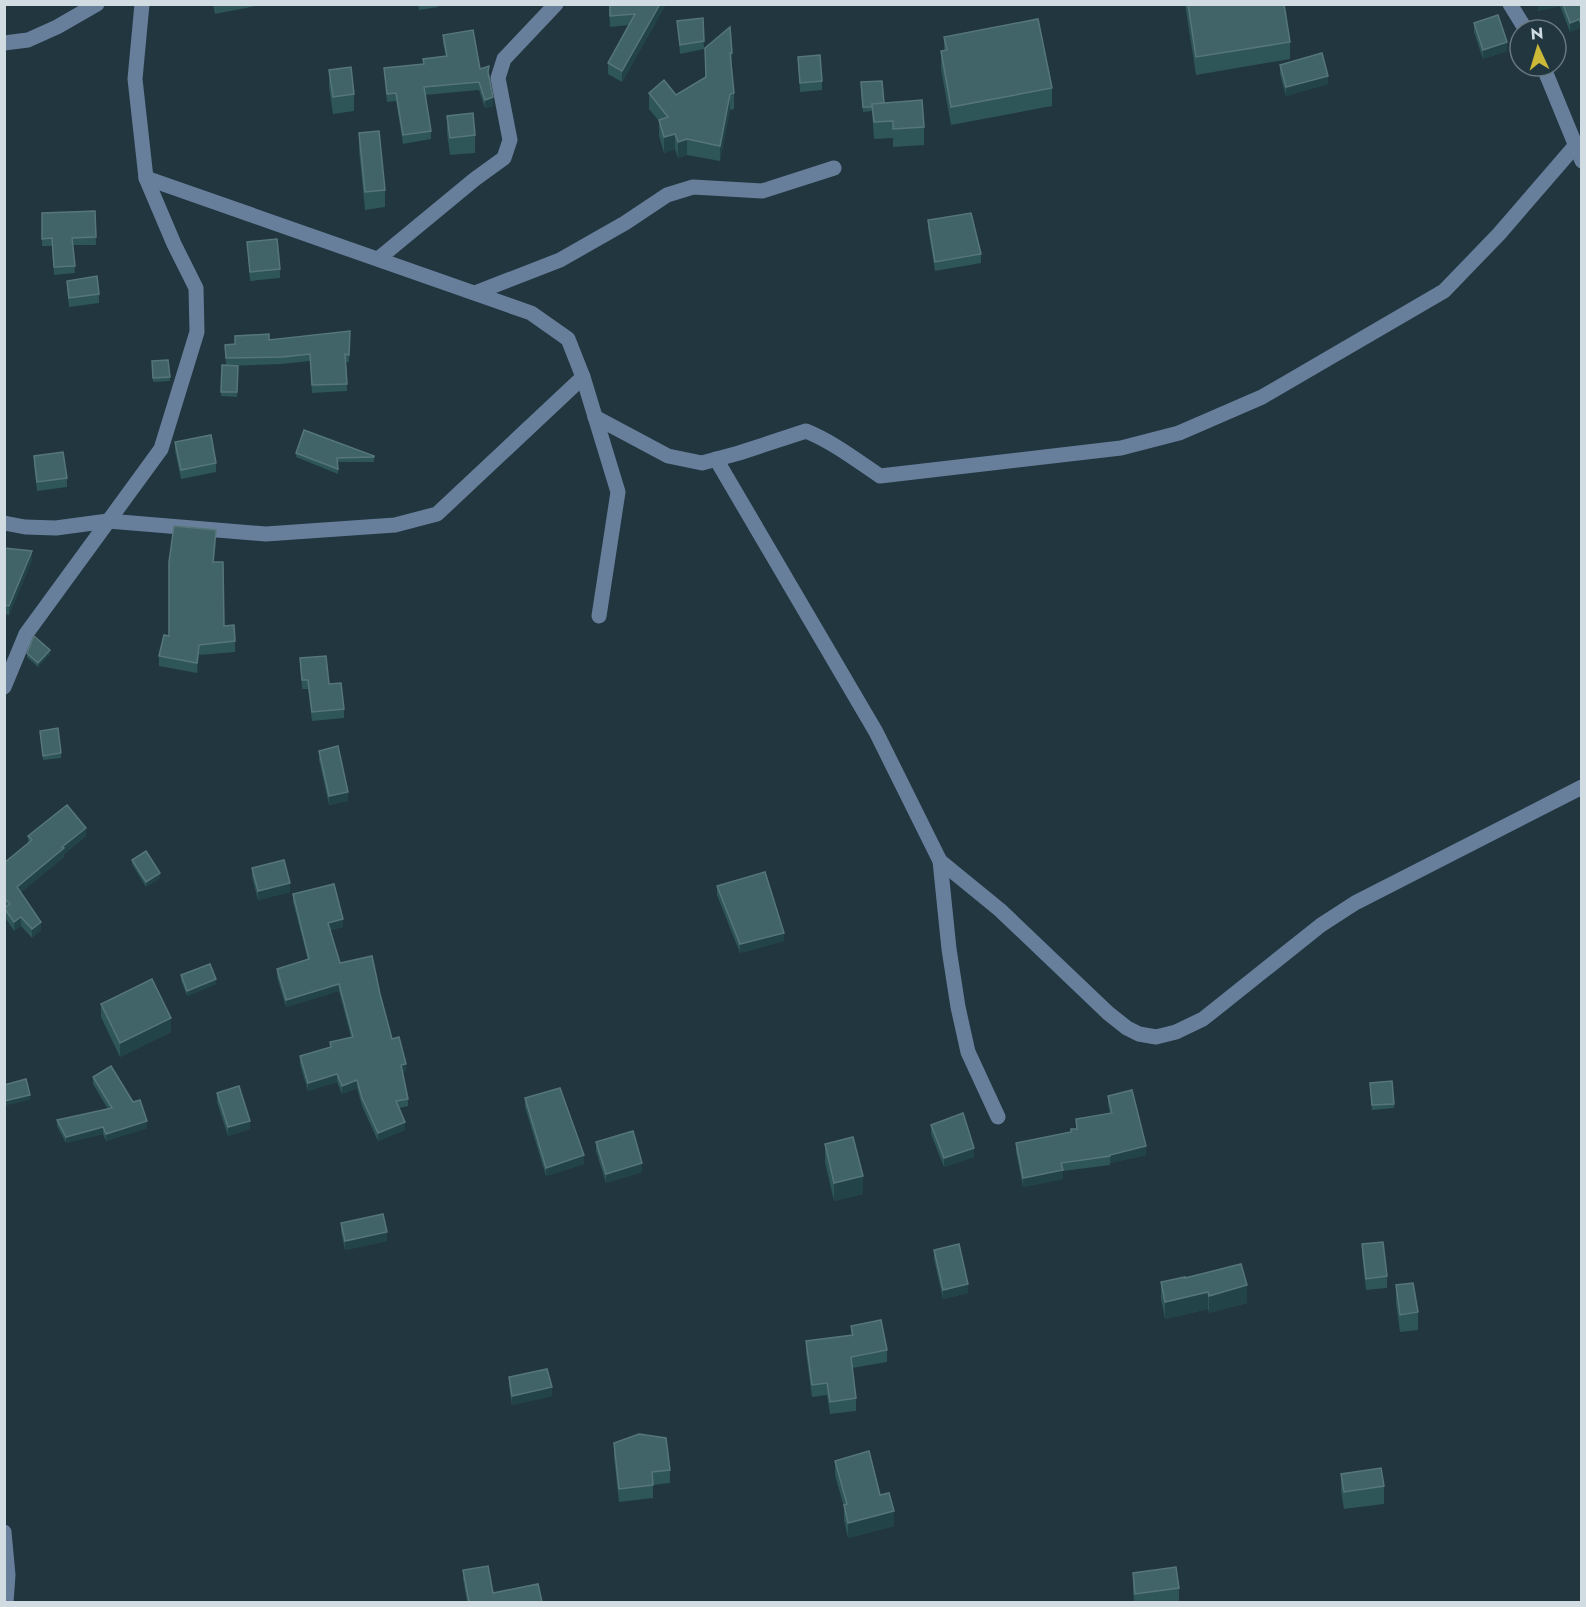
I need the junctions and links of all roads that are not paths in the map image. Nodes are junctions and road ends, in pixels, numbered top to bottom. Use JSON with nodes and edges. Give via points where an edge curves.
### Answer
{"nodes":[{"id":1,"x":97,"y":4,"type":"edge"},
{"id":2,"x":142,"y":4,"type":"edge"},
{"id":3,"x":556,"y":4,"type":"edge"},
{"id":4,"x":1510,"y":4,"type":"edge"},
{"id":5,"x":1519,"y":18,"type":"edge"},
{"id":6,"x":4,"y":43,"type":"edge"},
{"id":7,"x":1549,"y":78,"type":"edge"},
{"id":8,"x":1575,"y":146,"type":"junction"},
{"id":9,"x":1581,"y":161,"type":"edge"},
{"id":10,"x":834,"y":168,"type":"dead end"},
{"id":11,"x":146,"y":178,"type":"junction"},
{"id":12,"x":378,"y":259,"type":"junction"},
{"id":13,"x":475,"y":293,"type":"junction"},
{"id":14,"x":582,"y":377,"type":"junction"},
{"id":15,"x":595,"y":417,"type":"junction"},
{"id":16,"x":716,"y":459,"type":"junction"},
{"id":17,"x":108,"y":521,"type":"junction"},
{"id":18,"x":4,"y":523,"type":"edge"},
{"id":19,"x":599,"y":616,"type":"dead end"},
{"id":20,"x":4,"y":687,"type":"edge"},
{"id":21,"x":1581,"y":787,"type":"edge"},
{"id":22,"x":940,"y":861,"type":"junction"},
{"id":23,"x":998,"y":1118,"type":"dead end"},
{"id":24,"x":4,"y":1532,"type":"edge"},
{"id":25,"x":6,"y":1602,"type":"edge"}],
"edges":[{"from":1,"to":6,"type":"street","via":[[28,40]]},
{"from":2,"to":11,"type":"street","via":[[135,79]]},
{"from":3,"to":12,"type":"street","via":[[504,59],[498,78],[510,140],[504,158]]},
{"from":4,"to":5,"type":"street"},
{"from":7,"to":8,"type":"street"},
{"from":8,"to":9,"type":"street"},
{"from":8,"to":16,"type":"street","via":[[1444,291],[1262,397],[1179,433],[1121,448],[880,476],[806,430]]},
{"from":10,"to":13,"type":"street","via":[[762,191],[693,187],[667,195],[560,260]]},
{"from":11,"to":12,"type":"street"},
{"from":11,"to":17,"type":"street","via":[[196,288],[197,332],[161,449]]},
{"from":12,"to":13,"type":"street"},
{"from":13,"to":14,"type":"street","via":[[531,313],[568,339]]},
{"from":14,"to":15,"type":"street"},
{"from":14,"to":17,"type":"street","via":[[437,514],[395,525],[266,534]]},
{"from":15,"to":16,"type":"street","via":[[668,456],[702,463]]},
{"from":15,"to":19,"type":"street","via":[[618,492]]},
{"from":16,"to":22,"type":"street","via":[[876,732]]},
{"from":17,"to":18,"type":"street","via":[[56,528]]},
{"from":17,"to":20,"type":"street","via":[[26,633]]},
{"from":21,"to":22,"type":"street","via":[[1355,903],[1321,925],[1203,1020],[1156,1037],[1127,1028],[1108,1013],[1000,910]]},
{"from":22,"to":23,"type":"street","via":[[949,948],[968,1052]]},
{"from":24,"to":25,"type":"street"}]}
